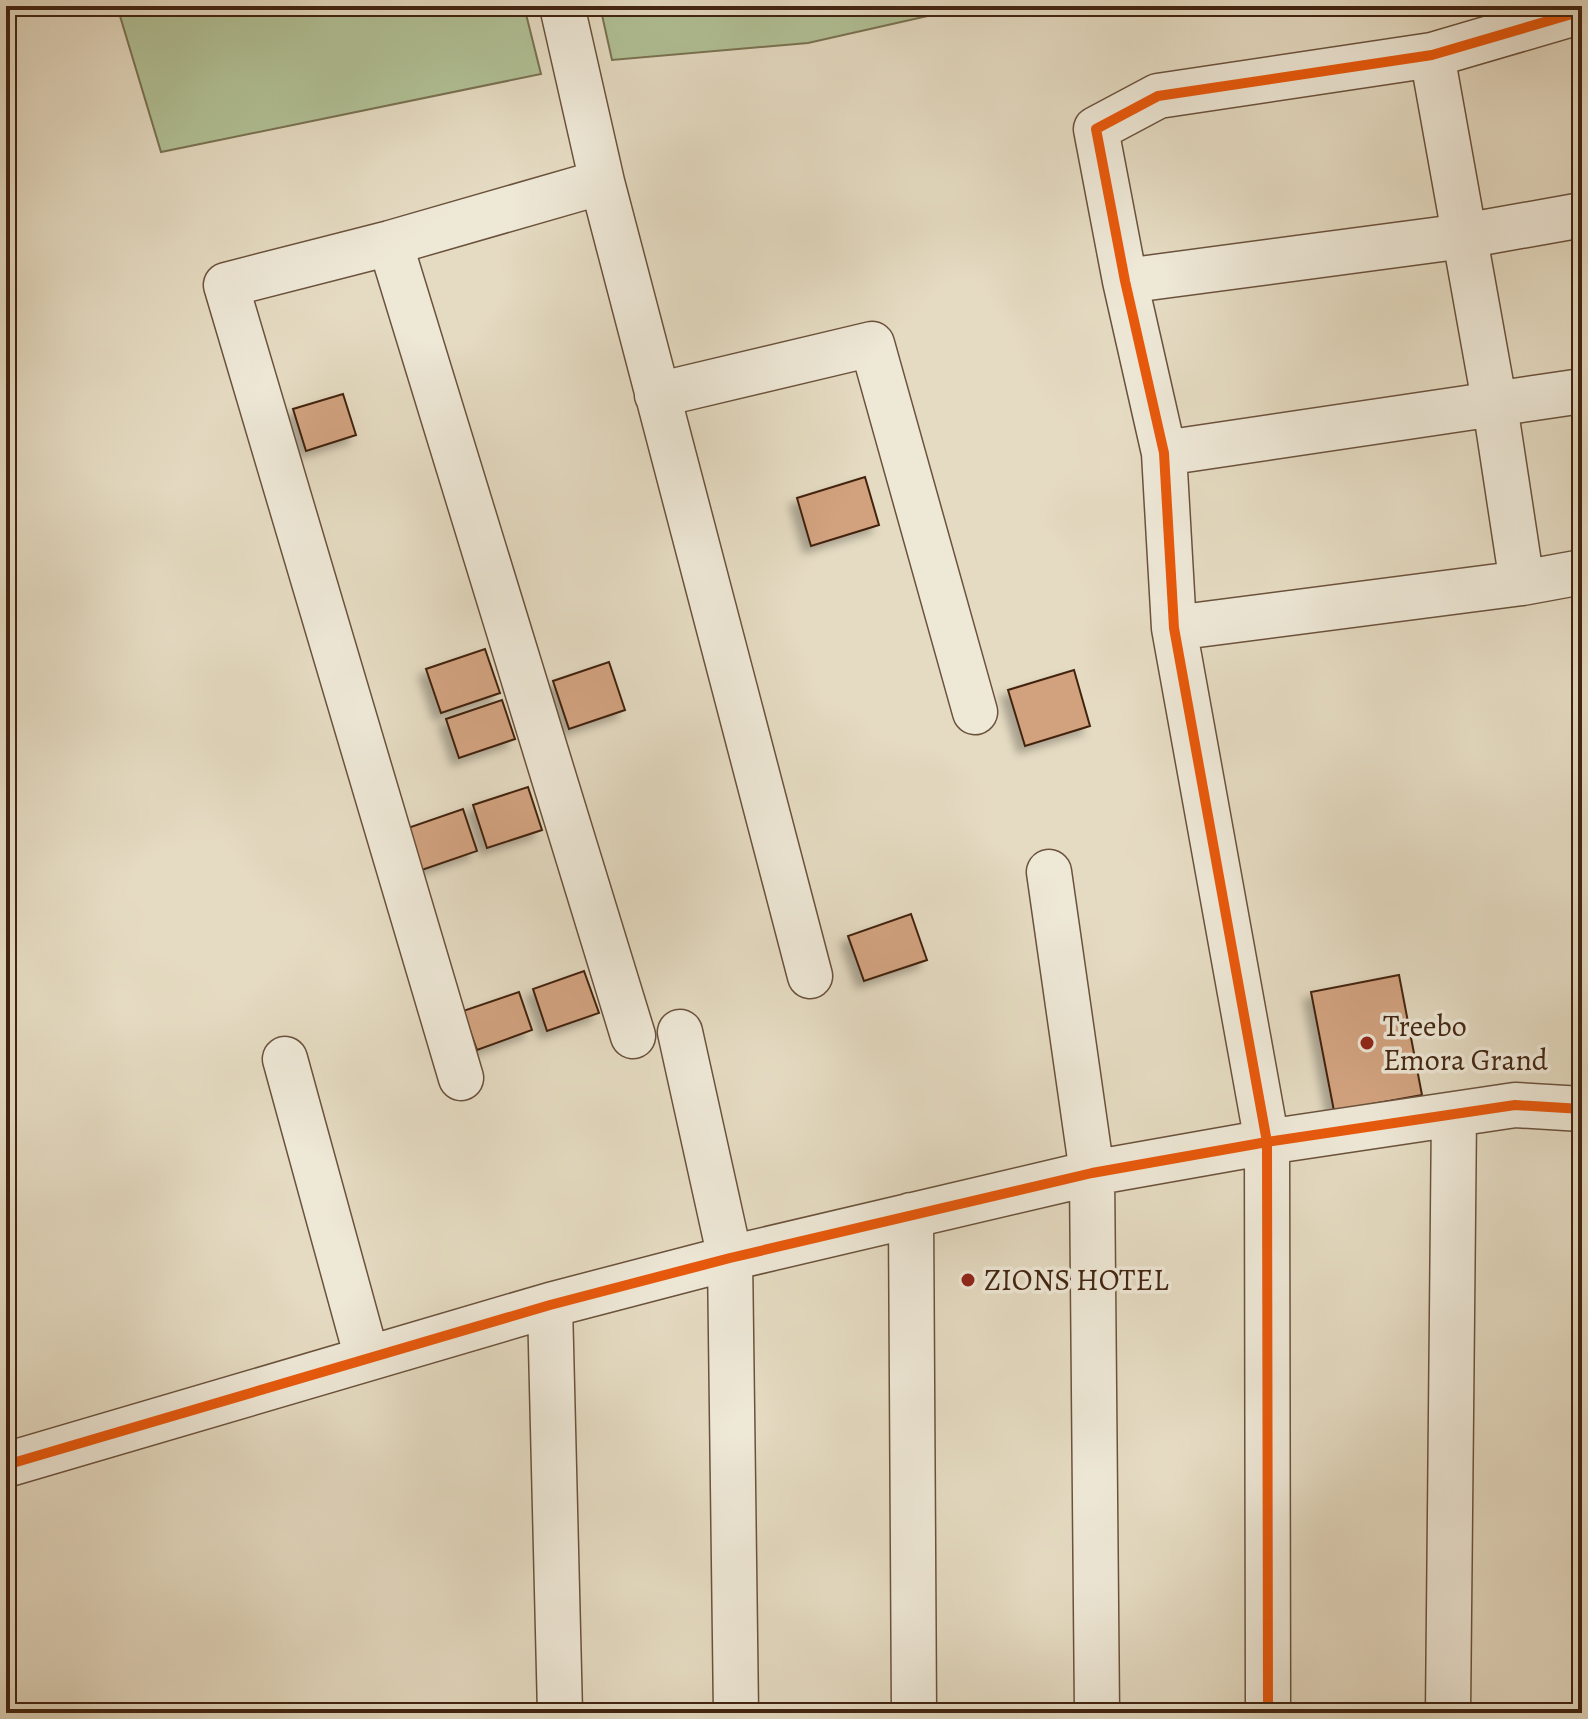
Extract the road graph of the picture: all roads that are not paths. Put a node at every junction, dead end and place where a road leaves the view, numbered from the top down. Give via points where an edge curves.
1 (562, 6) edge
2 (1582, 11) edge
3 (1432, 55) junction
4 (602, 182) junction
5 (1582, 215) edge
6 (1464, 236) junction
7 (390, 243) junction
8 (1125, 281) junction
9 (1582, 391) edge
10 (657, 395) junction
11 (1495, 406) junction
12 (1164, 453) junction
13 (1582, 572) edge
14 (1522, 583) junction
15 (1174, 628) junction
16 (975, 712) dead end
17 (1049, 872) dead end
18 (810, 976) dead end
19 (680, 1032) dead end
20 (633, 1036) dead end
21 (285, 1059) dead end
22 (461, 1078) dead end
23 (1582, 1109) edge
24 (1454, 1114) junction
25 (1267, 1142) junction
26 (1092, 1173) junction
27 (911, 1215) junction
28 (730, 1258) junction
29 (550, 1305) junction
30 (367, 1358) junction
31 (6, 1465) edge
32 (560, 1713) edge
33 (736, 1713) edge
34 (914, 1713) edge
35 (1097, 1713) edge
36 (1268, 1713) edge
37 (1448, 1713) edge

1 - 4 street
2 - 3 street
3 - 6 street
3 - 8 street via 1158,96 1096,129
4 - 7 street
4 - 10 street
5 - 6 street
6 - 8 street
6 - 11 street
7 - 20 street
7 - 22 street via 226,285
8 - 12 street
9 - 11 street
10 - 16 street via 872,344
10 - 18 street
11 - 12 street
11 - 14 street
12 - 15 street
13 - 14 street
14 - 15 street
15 - 25 street
17 - 26 street
19 - 28 street
21 - 30 street
23 - 24 street via 1515,1105
24 - 25 street
24 - 37 street
25 - 26 street
25 - 36 street
26 - 27 street
26 - 35 street
27 - 28 street
27 - 34 street
28 - 29 street
28 - 33 street
29 - 30 street
29 - 32 street
30 - 31 street

